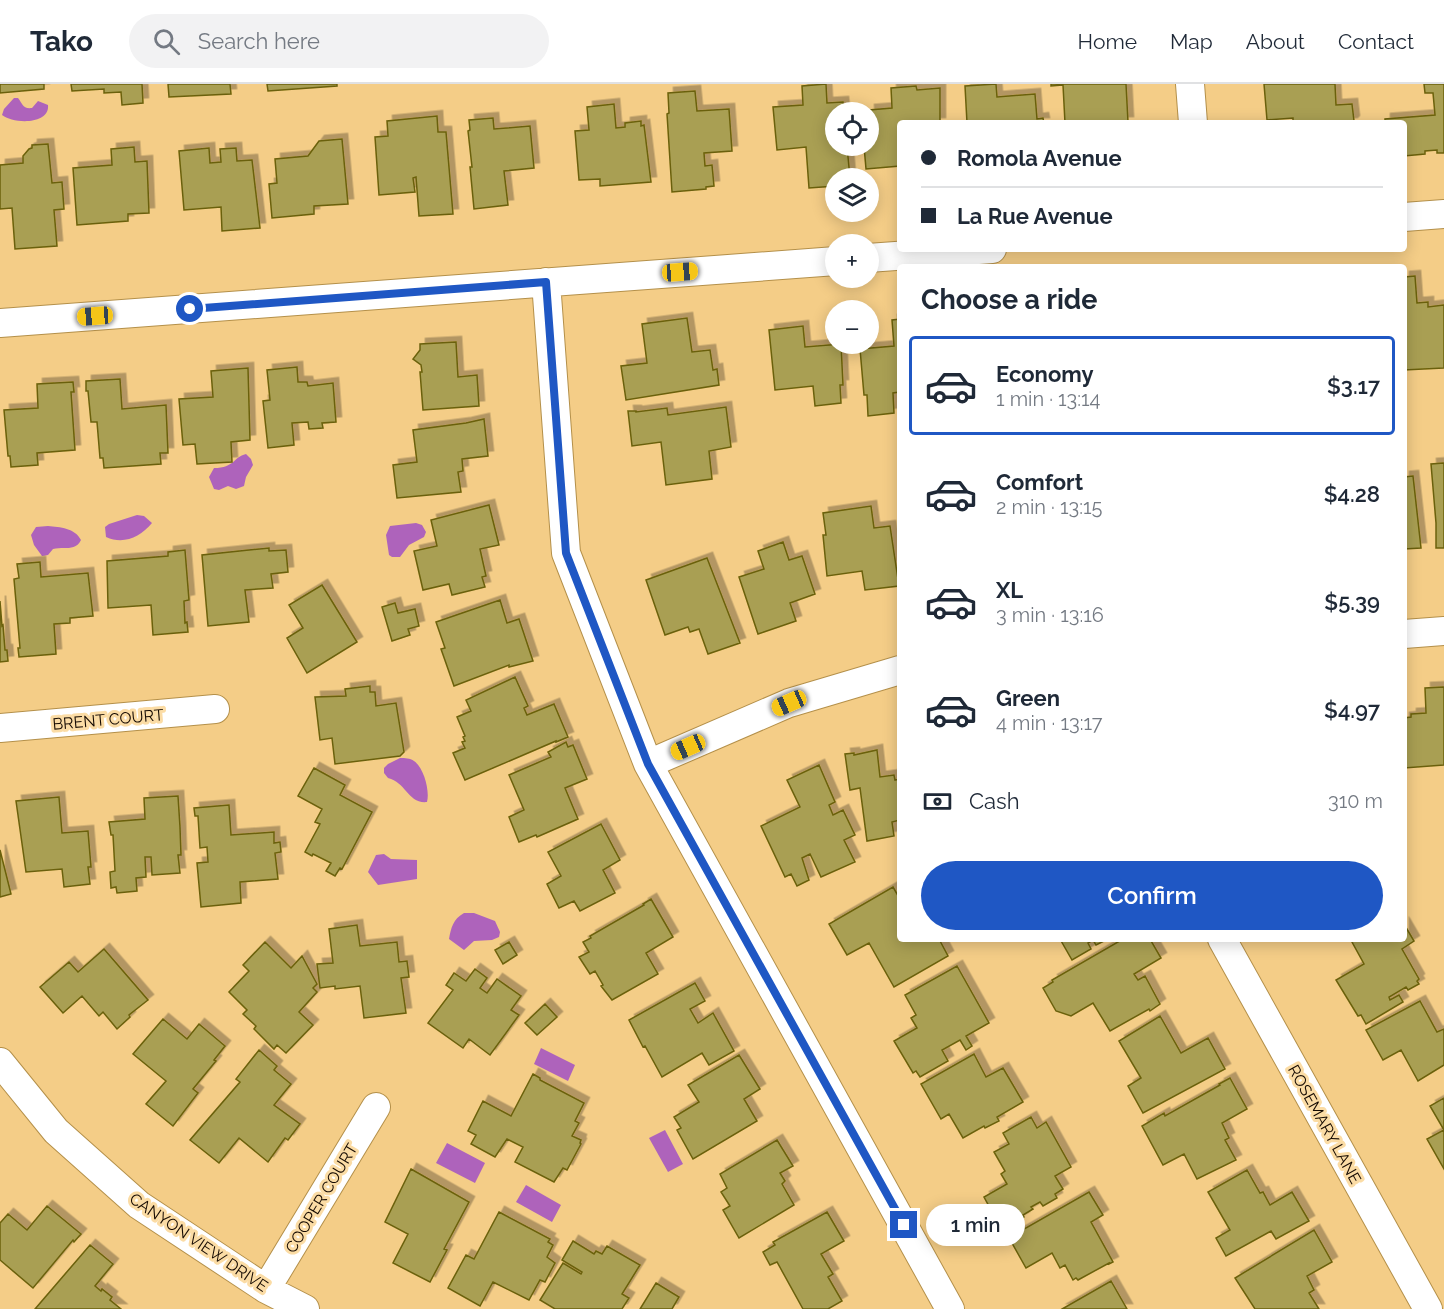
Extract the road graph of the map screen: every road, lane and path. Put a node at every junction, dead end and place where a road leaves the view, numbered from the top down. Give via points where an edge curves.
1 (1190, 84) edge
2 (1193, 120) edge
3 (1444, 214) edge
4 (1407, 217) edge
5 (951, 252) edge
6 (879, 257) edge
7 (825, 262) edge
8 (546, 282) junction
9 (0, 323) edge
10 (1444, 632) edge
11 (1407, 634) edge
12 (897, 671) edge
13 (215, 709) dead end
14 (0, 728) edge
15 (648, 764) junction
16 (1224, 942) edge
17 (0, 1062) edge
18 (376, 1107) dead end
19 (266, 1289) junction
20 (305, 1309) edge
21 (951, 1309) edge
22 (1428, 1309) edge

1 - 2 street
3 - 4 street
5 - 6 street
7 - 8 street
8 - 9 street
8 - 15 street via 566,553
10 - 11 street
12 - 15 street via 789,703
13 - 14 street, BRENT COURT
15 - 21 street
16 - 22 street, ROSEMARY LANE
17 - 19 street, CANYON VIEW DRIVE via 56,1131 139,1205
18 - 19 street, COOPER COURT
19 - 20 street, CANYON VIEW DRIVE

